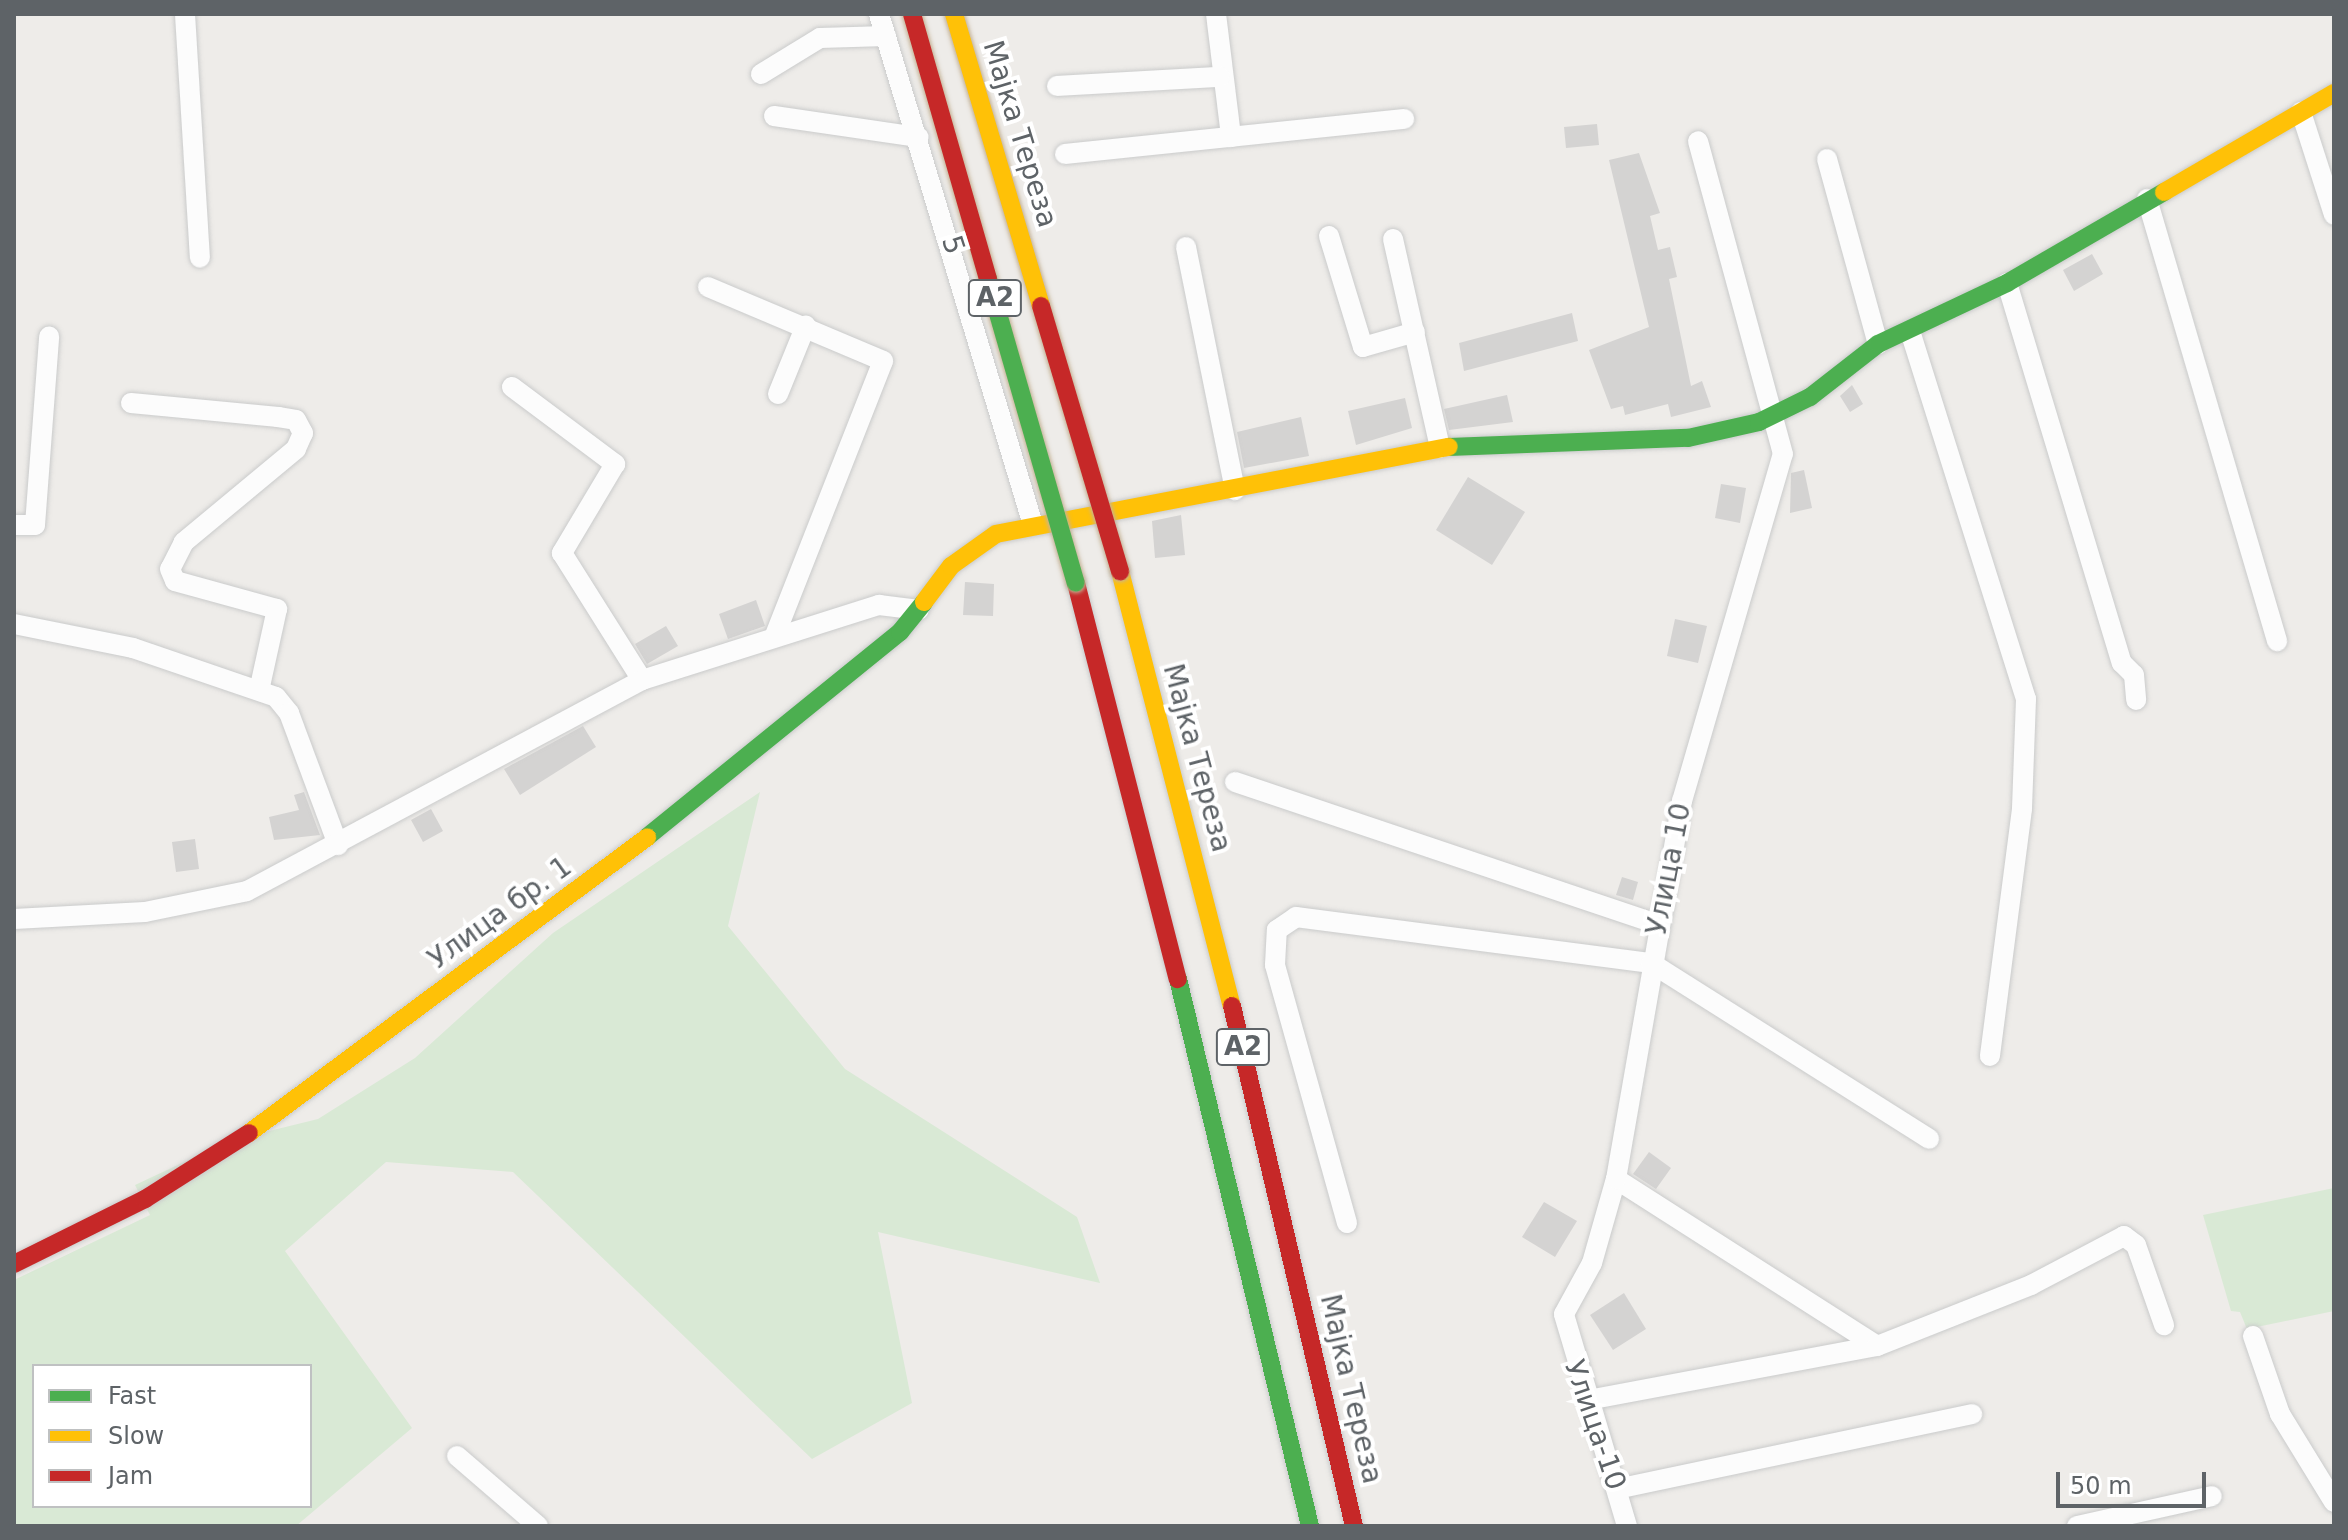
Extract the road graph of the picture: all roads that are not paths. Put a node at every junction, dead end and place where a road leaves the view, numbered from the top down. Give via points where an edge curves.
1 (185, 14) edge
2 (879, 14) edge
3 (912, 14) edge
4 (954, 14) edge
5 (1216, 14) edge
6 (886, 36) junction
7 (761, 74) dead end
8 (1220, 77) junction
9 (1057, 86) dead end
10 (2334, 93) edge
11 (2301, 112) junction
12 (774, 116) dead end
13 (1404, 119) dead end
14 (918, 137) junction
15 (1231, 137) junction
16 (1698, 141) dead end
17 (1065, 154) dead end
18 (1827, 159) dead end
19 (2147, 199) junction
20 (2334, 215) edge
21 (1329, 236) dead end
22 (1393, 239) dead end
23 (1186, 247) dead end
24 (200, 258) dead end
25 (2007, 283) junction
26 (708, 287) dead end
27 (806, 325) junction
28 (1910, 331) junction
29 (1415, 332) junction
30 (49, 337) dead end
31 (1878, 344) junction
32 (512, 387) dead end
33 (778, 394) dead end
34 (131, 403) dead end
35 (1777, 415) junction
36 (1440, 448) junction
37 (1235, 490) junction
38 (14, 525) edge
39 (1033, 525) junction
40 (919, 610) junction
41 (14, 624) edge
42 (775, 635) junction
43 (2277, 641) dead end
44 (642, 680) junction
45 (260, 686) junction
46 (2136, 700) dead end
47 (1235, 782) dead end
48 (338, 845) junction
49 (14, 919) edge
50 (1657, 924) junction
51 (1651, 963) junction
52 (1990, 1056) dead end
53 (1929, 1139) dead end
54 (1616, 1179) junction
55 (1347, 1223) dead end
56 (14, 1264) edge
57 (1562, 1325) joint
58 (2164, 1325) dead end
59 (2253, 1336) dead end
60 (1877, 1346) junction
61 (1588, 1400) junction
62 (1972, 1414) dead end
63 (457, 1456) dead end
64 (1617, 1489) junction
65 (2212, 1496) dead end
66 (2334, 1502) edge
67 (538, 1526) edge
68 (1310, 1526) edge
69 (1354, 1526) edge
70 (1627, 1526) edge
71 (2077, 1526) edge

1 - 24 street
2 - 6 street, 5
3 - 68 main road, A2, bridge via 1076,583 1241,1224
4 - 69 main road, Мајка Тереза / A2, bridge via 1120,571 1247,1063
5 - 8 street
6 - 7 street via 820,38
6 - 14 street, 5
8 - 9 street
8 - 15 street
10 - 11 main road
11 - 19 main road
11 - 20 street
12 - 14 street
13 - 15 street
14 - 39 street, 5
15 - 17 street
16 - 35 street, Улица 10
18 - 31 street
19 - 25 main road
19 - 43 street
21 - 29 street via 1363,347
22 - 29 street
23 - 37 street
25 - 28 main road
25 - 46 street
26 - 27 street
27 - 33 street
27 - 42 street via 878,354 884,369
28 - 31 main road
28 - 52 street via 2026,699 2022,809
29 - 36 street
30 - 38 street via 35,525
31 - 35 main road
32 - 44 street via 615,464 562,553
34 - 45 street via 296,420 303,433 296,449 184,542 170,569 175,581 277,609
35 - 36 main road via 1688,438 1518,439
35 - 50 street, Улица 10 via 1782,465 1682,801
36 - 37 main road
37 - 39 main road
39 - 40 main road, Улица бр. 1 via 973,547
40 - 42 street via 879,605
40 - 56 main road, Улица бр. 1 via 820,690 719,786 510,935 297,1103 145,1199
41 - 45 street via 133,648
42 - 44 street
44 - 48 street
45 - 48 street via 289,713
47 - 50 street
48 - 49 street via 271,881 204,902
50 - 51 street, Улица 10
51 - 53 street
51 - 54 street, Улица 10
51 - 55 street via 1307,917 1282,923 1275,965
54 - 57 street, Улица 10 via 1598,1247
54 - 60 street
57 - 61 street, Улица-10
58 - 60 street via 2136,1245 2124,1236 2031,1285
59 - 66 street via 2280,1414
60 - 61 street
61 - 64 street, Улица-10
62 - 64 street
63 - 67 street
64 - 70 street, Улица-10
65 - 71 street

